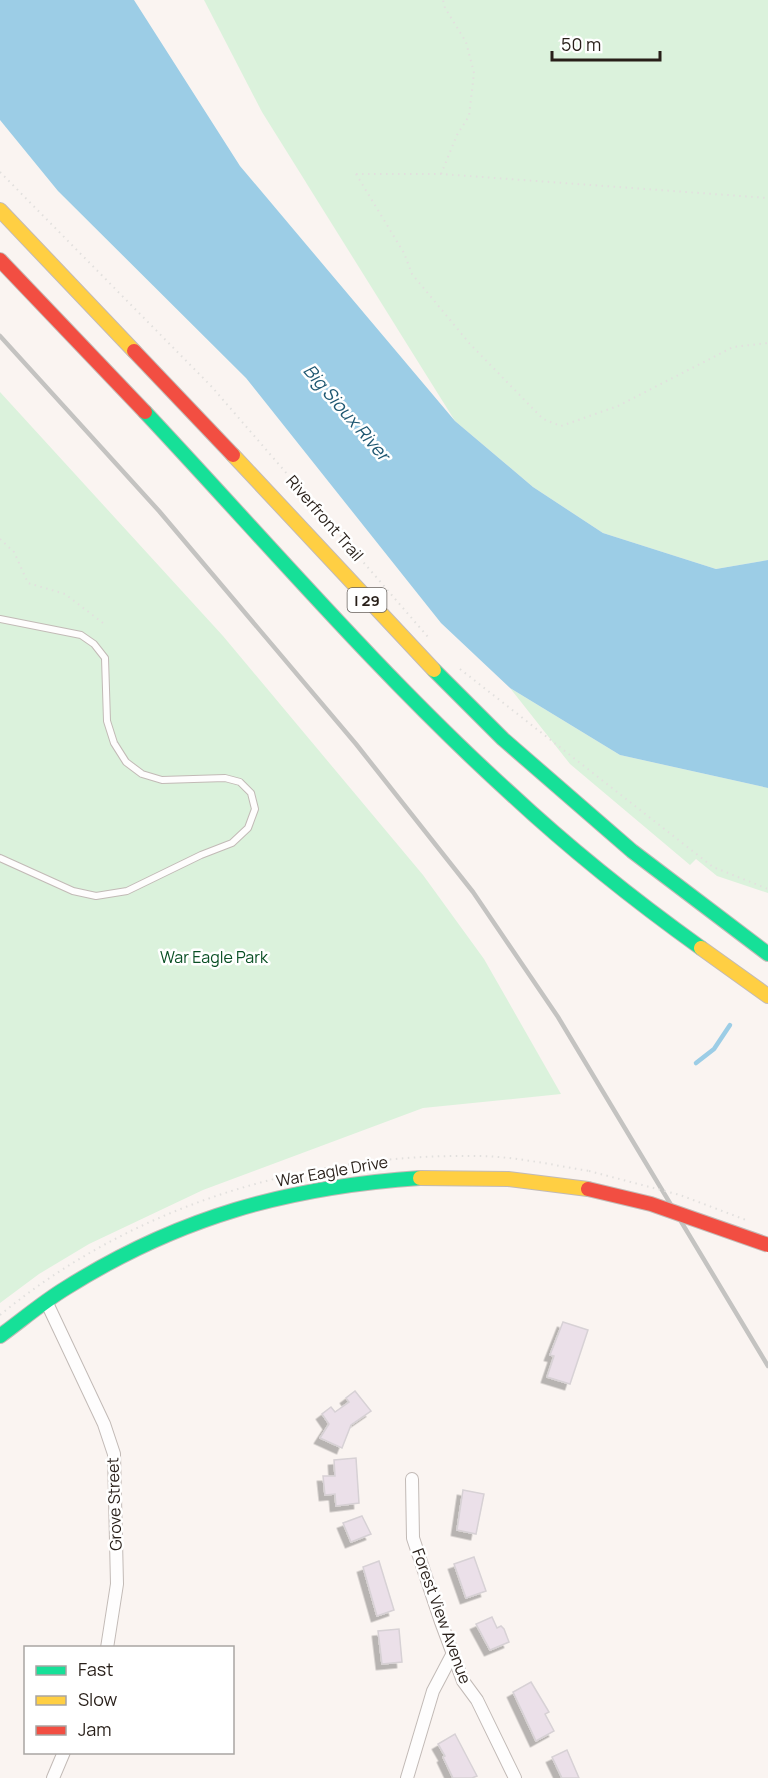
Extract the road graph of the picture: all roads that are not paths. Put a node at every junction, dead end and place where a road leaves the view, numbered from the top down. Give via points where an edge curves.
1 (0, 210) edge
2 (0, 260) edge
3 (0, 619) edge
4 (0, 858) edge
5 (768, 954) edge
6 (768, 996) edge
7 (768, 1245) edge
8 (46, 1301) junction
9 (0, 1336) edge
10 (412, 1479) dead end
11 (107, 1646) edge
12 (453, 1653) junction
13 (63, 1754) edge
14 (53, 1778) edge
15 (407, 1778) edge
16 (515, 1778) edge

1 - 5 main road, I 29 via 404,640 503,739 632,851
2 - 6 main road, I 29 via 373,660 478,764 644,906
3 - 4 lane via 81,635 94,644 105,658 107,721 114,743 126,762 142,774 162,780 225,778 240,782 251,793 255,809 248,828 232,843 127,891 96,896 73,891
7 - 8 main road, War Eagle Drive, bridge via 662,1207 544,1182 480,1176 387,1177 247,1203 158,1236 85,1274
8 - 9 main road, War Eagle Drive
8 - 11 street, Grove Street via 104,1424 114,1454 117,1584
10 - 12 street, Forest View Avenue via 413,1538
12 - 15 street via 433,1691
12 - 16 street, Forest View Avenue via 463,1681 477,1700
13 - 14 street

